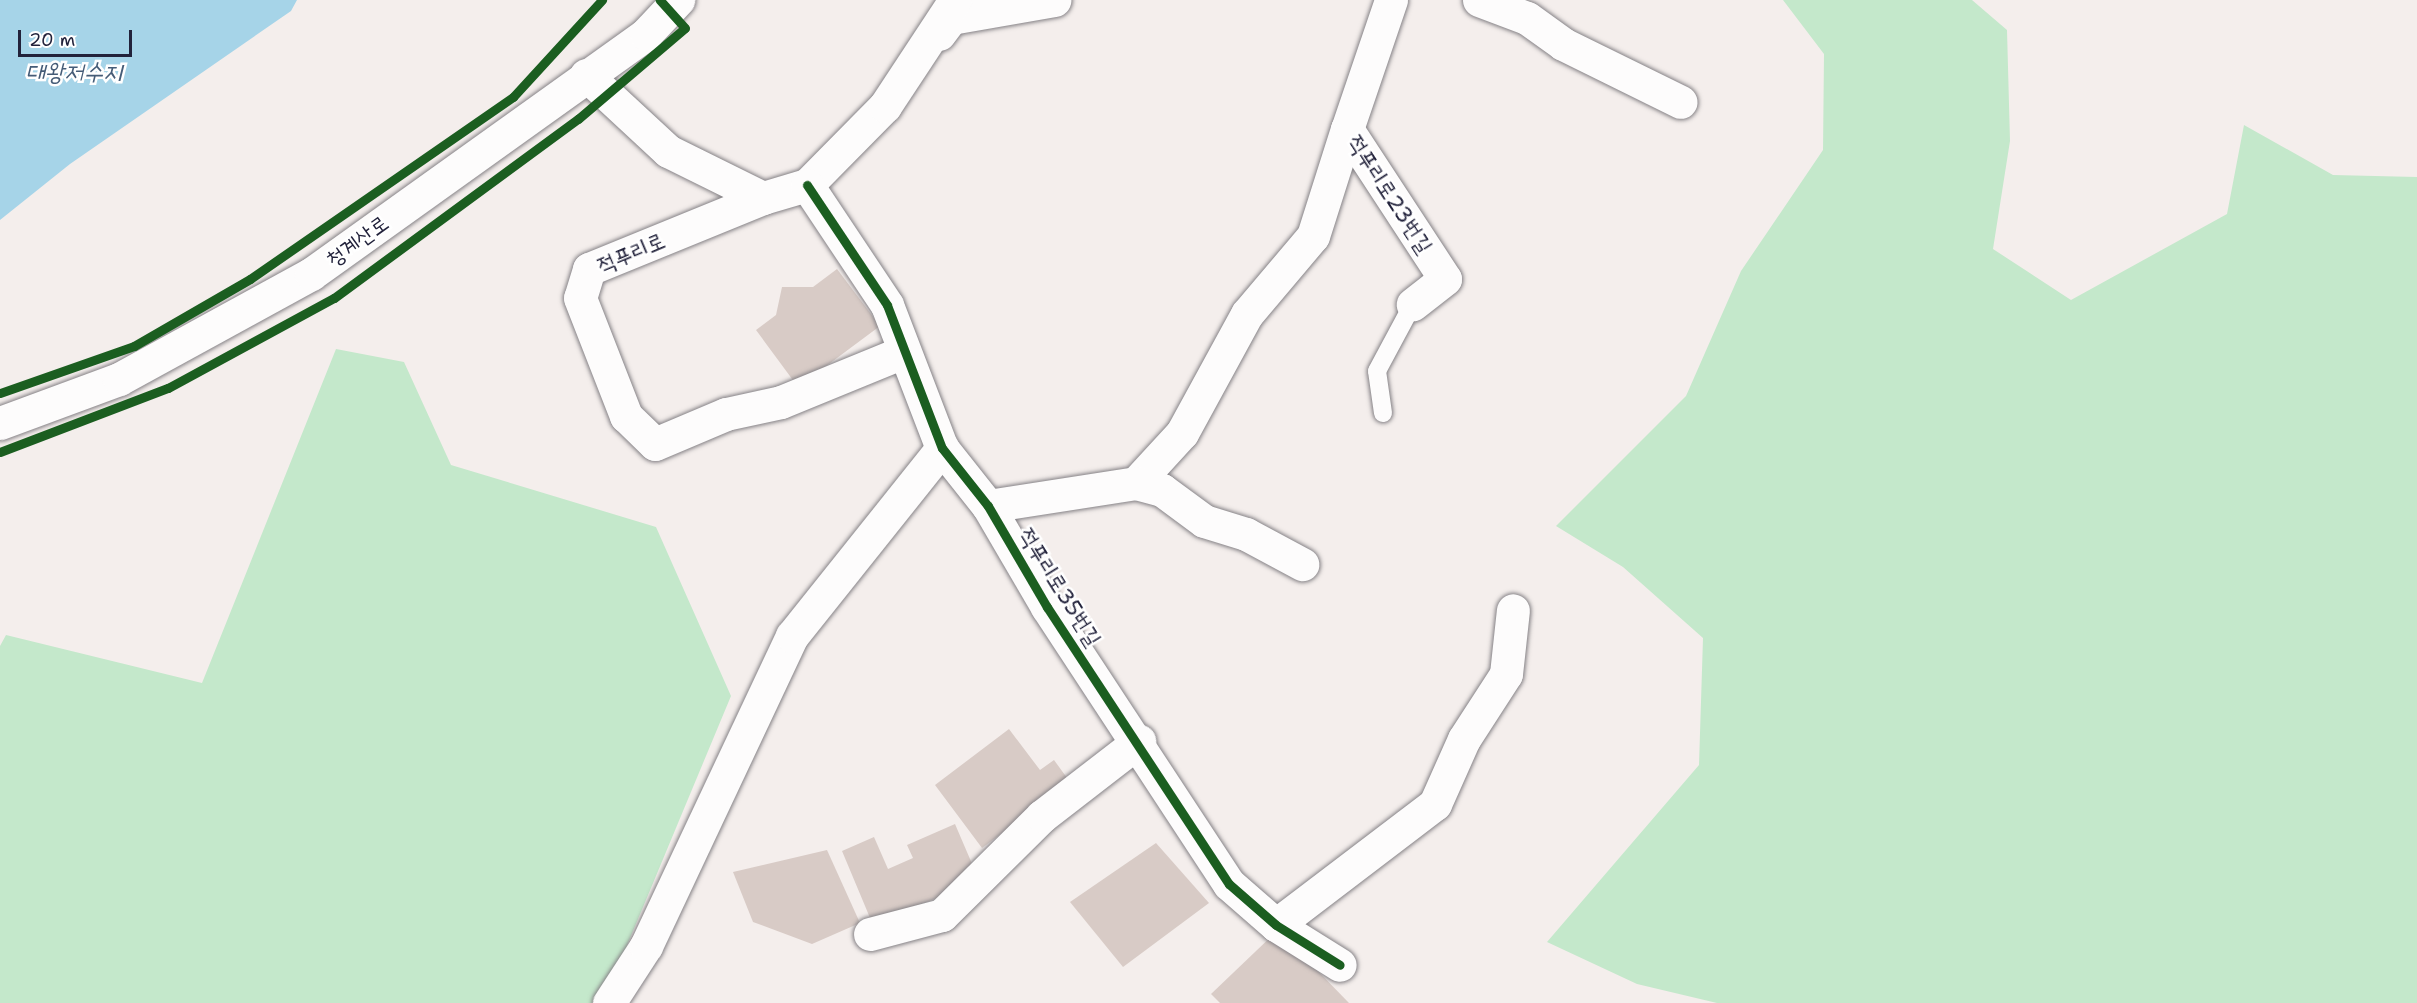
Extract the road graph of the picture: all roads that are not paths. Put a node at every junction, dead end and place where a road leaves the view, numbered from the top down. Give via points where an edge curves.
1 (678, 0) edge
2 (955, 0) edge
3 (1054, 0) edge
4 (1391, 0) edge
5 (1479, 0) edge
6 (923, 55) junction
7 (586, 75) junction
8 (1681, 102) dead end
9 (1347, 129) junction
10 (807, 185) junction
11 (763, 198) junction
12 (1413, 304) joint
13 (903, 352) junction
14 (1383, 413) dead end
15 (0, 423) edge
16 (942, 448) junction
17 (1136, 483) junction
18 (988, 506) junction
19 (1302, 564) dead end
20 (1513, 610) dead end
21 (1139, 741) junction
22 (1276, 924) junction
23 (870, 934) dead end
24 (1340, 965) dead end
25 (609, 1003) edge

1 - 7 street, 청계산로 via 646,34
2 - 6 street, 적푸리로
3 - 6 street via 951,18
4 - 9 street, 적푸리로23번길
5 - 8 street via 1527,18 1563,44
6 - 10 street, 적푸리로 via 885,106
7 - 11 street via 668,151
7 - 15 street, 청계산로 via 311,274 119,379
9 - 12 street, 적푸리로23번길 via 1445,279
9 - 17 street via 1313,236 1247,315 1182,433
10 - 11 street, 적푸리로
10 - 13 street, 적푸리로35번길 via 887,304
11 - 13 street, 적푸리로 via 589,269 580,298 601,362 626,416 655,444 726,414 781,402
12 - 14 lane via 1377,371
13 - 16 street, 적푸리로35번길
16 - 18 street, 적푸리로35번길
16 - 25 street via 792,636 646,946
17 - 18 street, 적푸리로35번길
17 - 19 street, 적푸리로35번길 via 1162,490 1204,521 1245,534
18 - 21 street, 적푸리로35번길 via 1047,607
20 - 22 street via 1506,674 1464,739 1435,804
21 - 22 street, 적푸리로35번길 via 1229,884
21 - 23 street via 1042,816 942,915
22 - 24 street, 적푸리로35번길

